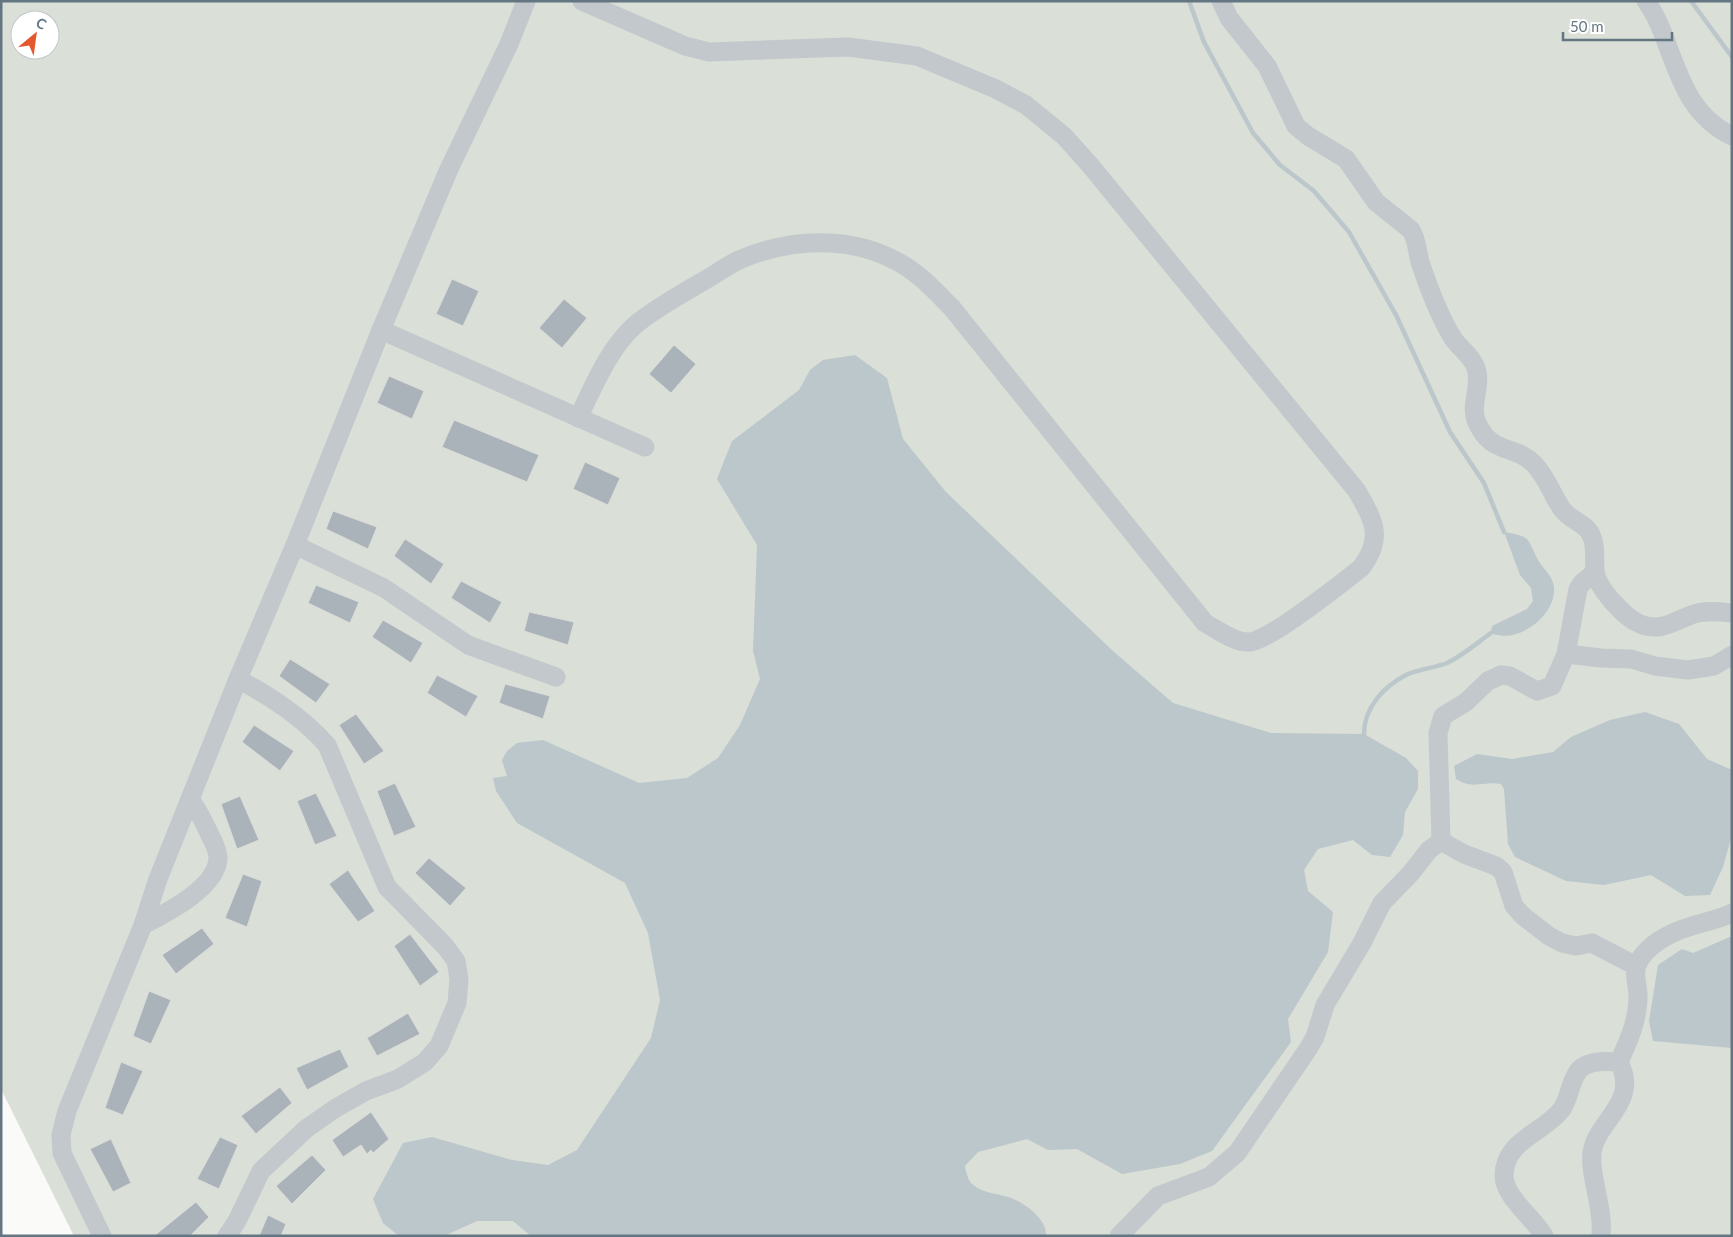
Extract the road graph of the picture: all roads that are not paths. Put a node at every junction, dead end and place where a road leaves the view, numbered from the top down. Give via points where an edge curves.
1 (526, 1) edge
2 (582, 1) edge
3 (1221, 1) edge
4 (1646, 1) edge
5 (1732, 136) edge
6 (381, 330) junction
7 (578, 418) junction
8 (645, 447) dead end
9 (295, 545) junction
10 (1595, 572) junction
11 (1732, 613) edge
12 (1566, 654) junction
13 (1732, 655) edge
14 (556, 677) dead end
15 (238, 679) junction
16 (190, 799) junction
17 (1441, 841) junction
18 (1732, 913) edge
19 (143, 925) junction
20 (1636, 966) junction
21 (1619, 1062) junction
22 (102, 1236) edge
23 (228, 1236) edge
24 (1119, 1236) edge
25 (1544, 1236) edge
26 (1601, 1236) edge

1 - 6 lane via 449,169
2 - 7 lane via 685,46 709,52 848,47 917,56 1026,105 1064,136 1090,165 1357,491 1369,512 1376,535 1373,553 1362,568 1268,636 1249,642 1230,637 1205,623 958,316 925,280 900,263 866,249 832,242 775,248 739,260 633,327 604,365
3 - 10 lane via 1229,18 1267,66 1296,126 1346,159 1376,202 1411,230 1447,329 1476,368 1479,381 1474,414 1480,428 1490,442 1528,458 1547,481 1562,510 1589,531
4 - 5 lane via 1656,16 1687,95 1710,123
6 - 7 lane
6 - 9 lane
7 - 8 lane
9 - 14 lane via 384,588 468,645
9 - 15 lane
10 - 11 lane via 1610,598 1640,624 1667,626 1695,614
10 - 12 lane via 1582,583 1576,596
12 - 13 lane via 1631,658 1654,666 1688,670 1714,666
12 - 17 lane via 1554,682 1546,689 1533,690 1510,676 1501,675 1488,681 1466,702 1443,716 1438,733
15 - 16 lane
15 - 23 lane via 277,700 327,745 387,887 445,946 456,961 459,979 457,1003 451,1020 438,1046 425,1062 398,1079 366,1091 307,1128 261,1170
16 - 19 lane
16 - 19 lane via 217,850 218,860 209,877 189,900
17 - 20 lane via 1503,872 1514,906 1549,936 1576,946 1592,943
17 - 24 lane via 1382,903 1324,1005 1308,1049 1237,1153 1208,1177 1158,1196
18 - 20 lane via 1667,935 1654,944
19 - 22 lane via 66,1111 61,1135 62,1153
20 - 21 lane via 1636,1022
21 - 25 lane via 1591,1063 1580,1069 1562,1109 1510,1152 1505,1164 1507,1190
21 - 26 lane via 1625,1073 1619,1107 1592,1153 1603,1220

